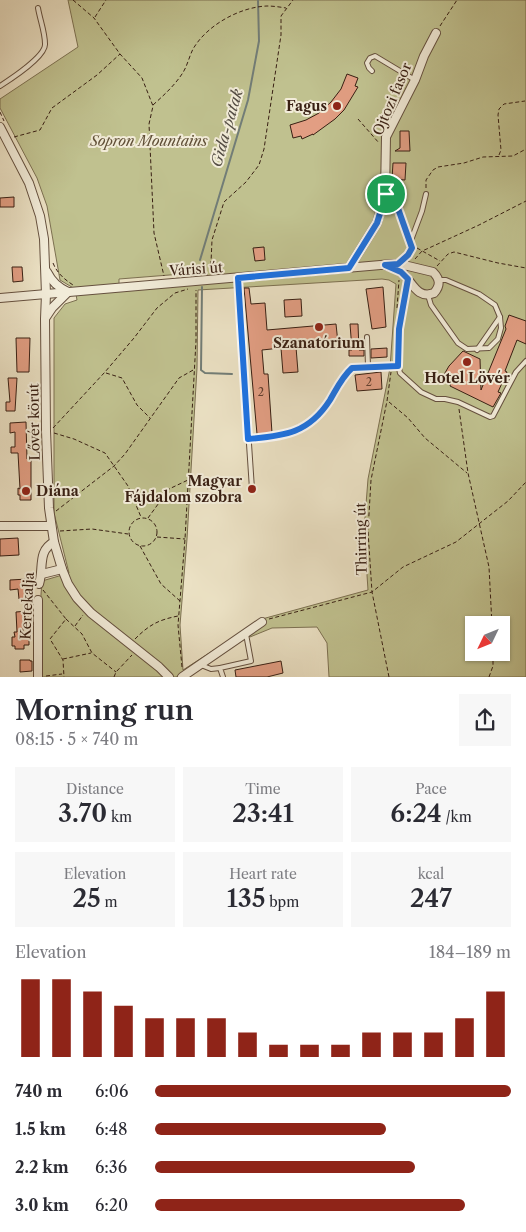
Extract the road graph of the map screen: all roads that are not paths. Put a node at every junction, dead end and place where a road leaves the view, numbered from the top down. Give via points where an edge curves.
1 (38, 8) dead end
2 (436, 33) road end
3 (372, 71) dead end
4 (415, 80) junction
5 (0, 86) edge
6 (0, 127) edge
7 (4, 138) edge
8 (386, 194) junction
9 (426, 194) road end
10 (410, 243) junction
11 (398, 264) junction
12 (385, 265) junction
13 (349, 268) junction
14 (46, 270) junction
15 (238, 278) junction
16 (408, 279) junction
17 (439, 280) junction
18 (68, 292) junction
19 (46, 294) junction
20 (428, 295) junction
21 (0, 298) edge
22 (500, 318) junction
23 (45, 319) junction
24 (367, 337) dead end
25 (477, 350) junction
26 (526, 361) edge
27 (368, 366) junction
28 (398, 366) junction
29 (248, 439) junction
30 (252, 489) dead end
31 (0, 526) edge
32 (51, 526) junction
33 (54, 542) junction
34 (62, 569) junction
35 (42, 574) junction
36 (39, 584) road end
37 (38, 600) dead end
38 (262, 622) road end
39 (246, 633) junction
40 (199, 665) junction
41 (220, 668) junction
42 (38, 677) edge
43 (169, 677) edge
44 (182, 677) edge
45 (222, 677) edge

1 - 5 lane via 46,45 44,53
2 - 4 street, Ojtozi fasor
3 - 4 lane via 367,63 375,56
4 - 8 street, Ojtozi fasor via 386,137
6 - 7 street, Lővér körút
7 - 14 street, Lővér körút via 29,183 40,216
8 - 10 lane via 395,200
8 - 13 street, Ojtozi fasor via 377,223
9 - 10 lane
10 - 11 lane via 411,251
11 - 12 street, Várisi út
11 - 17 street, Várisi út via 433,272
12 - 13 street, Várisi út
12 - 16 street
13 - 15 street, Várisi út
14 - 18 street via 57,286
14 - 19 street, Lővér körút
15 - 18 street, Várisi út
15 - 29 lane
16 - 20 street via 420,293
16 - 28 lane via 399,329
17 - 20 street via 437,290
17 - 22 lane via 479,294 495,305
18 - 19 street, Várisi út
18 - 23 street
19 - 21 street, Várisi út
19 - 23 street, Lővér körút
20 - 25 lane via 431,305 458,343 467,349
22 - 25 lane
22 - 25 lane via 498,339 489,348
23 - 32 street, Lővér körút
24 - 27 lane
26 - 28 lane via 490,417 458,402 436,399 421,392 403,378
27 - 28 lane
27 - 29 lane via 352,368 344,375 324,409 304,426 283,436
29 - 30 lane
31 - 32 street
32 - 33 street, Lővér körút
33 - 34 street, Lővér körút
33 - 35 street, Kertekalja via 44,551
34 - 35 street
34 - 43 street, Lővér körút via 68,584 84,606
35 - 36 street, Kertekalja
37 - 42 street, Kertekalja
38 - 39 street
39 - 40 street
39 - 41 lane via 250,661
40 - 41 lane
40 - 44 street
41 - 45 lane

